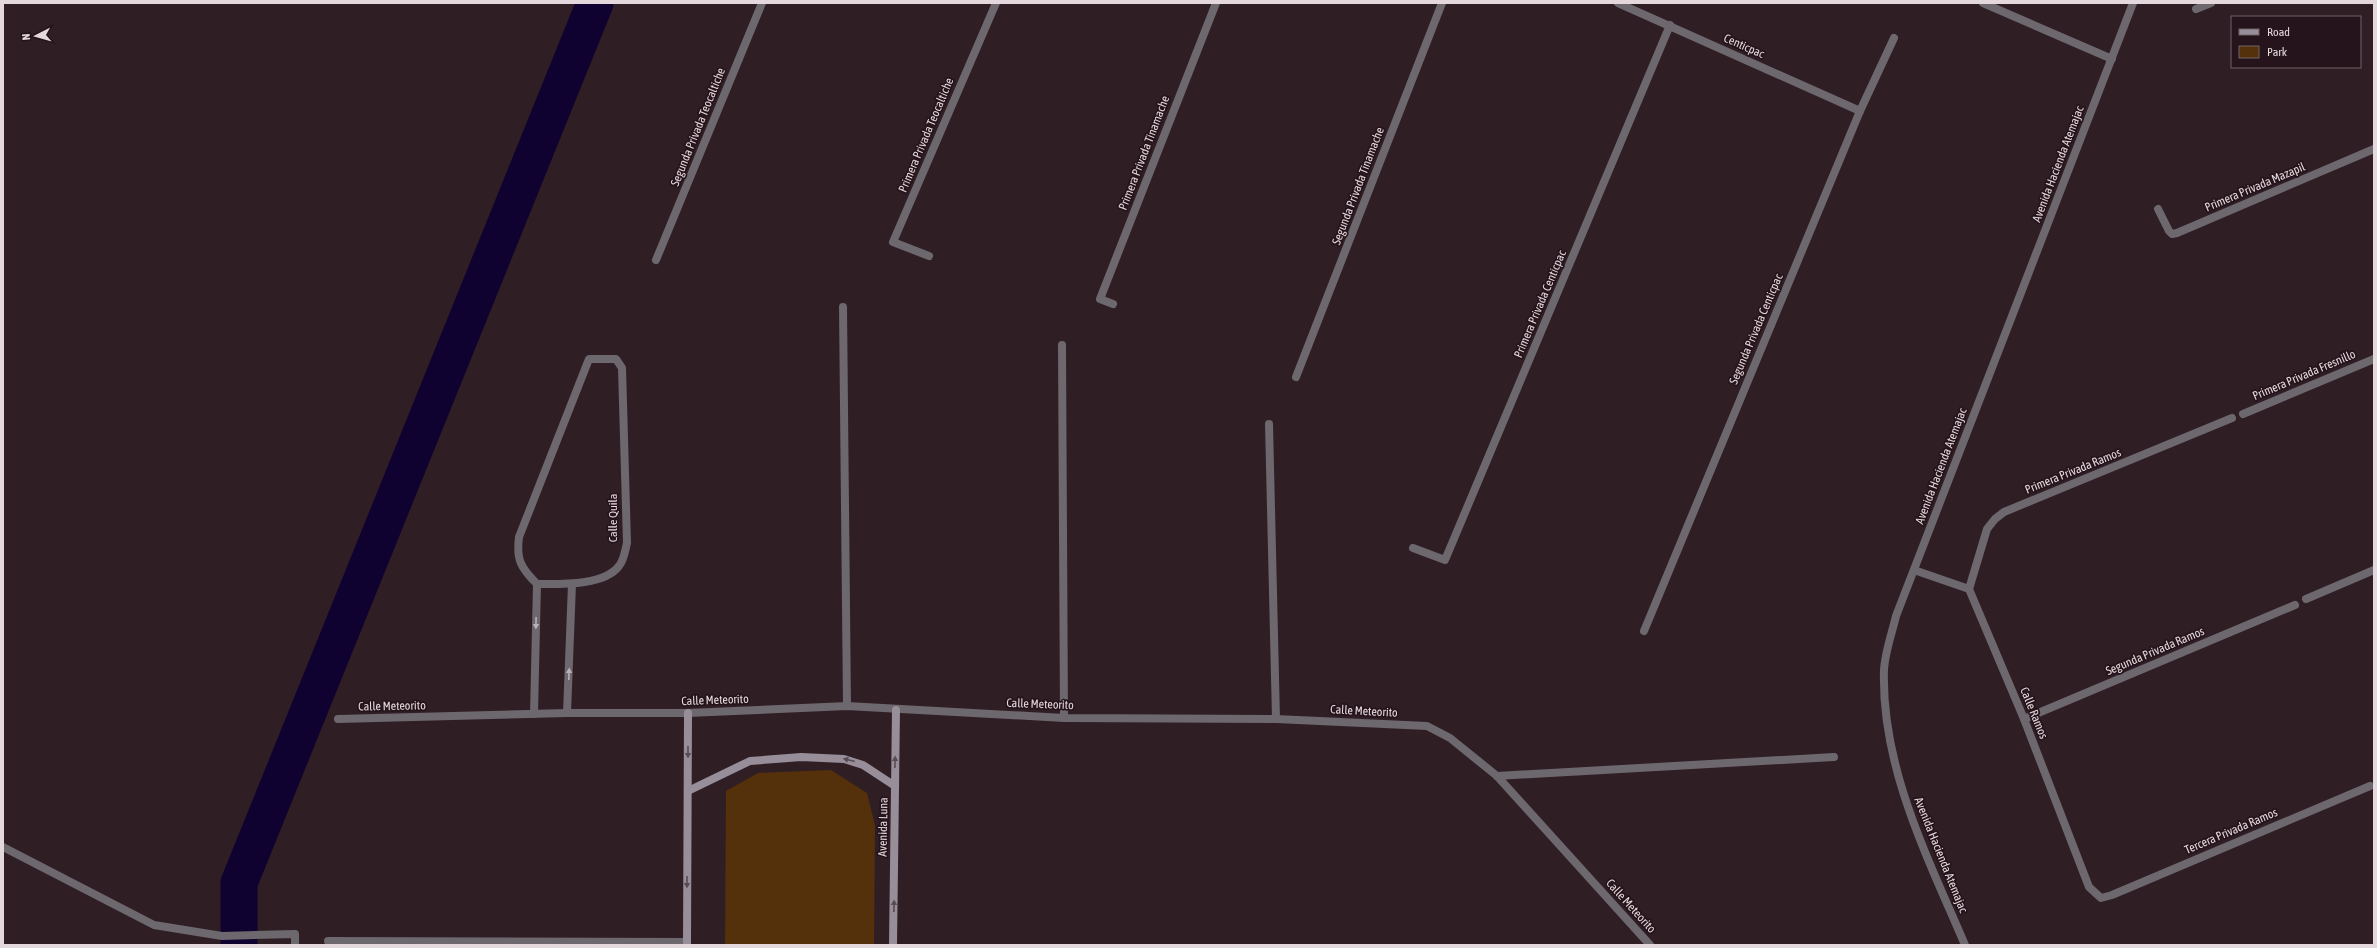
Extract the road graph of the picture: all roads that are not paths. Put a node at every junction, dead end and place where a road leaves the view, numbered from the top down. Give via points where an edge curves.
1 (762, 3) edge
2 (996, 3) edge
3 (1216, 3) edge
4 (1442, 3) edge
5 (1618, 3) edge
6 (1983, 3) edge
7 (2133, 3) edge
8 (2211, 3) edge
9 (2196, 9) dead end
10 (1670, 25) junction
11 (1894, 38) dead end
12 (2112, 59) junction
13 (1860, 111) junction
14 (2374, 149) edge
15 (2158, 209) dead end
16 (929, 256) dead end
17 (656, 260) dead end
18 (1113, 304) dead end
19 (843, 307) dead end
20 (1062, 345) dead end
21 (2374, 359) edge
22 (1296, 377) dead end
23 (2243, 414) dead end
24 (2232, 418) dead end
25 (1269, 424) dead end
26 (1413, 548) dead end
27 (1914, 570) junction
28 (2374, 570) edge
29 (537, 584) junction
30 (572, 584) junction
31 (1969, 589) junction
32 (2306, 599) dead end
33 (2295, 605) dead end
34 (1644, 631) dead end
35 (847, 706) junction
36 (896, 710) junction
37 (567, 713) junction
38 (688, 713) junction
39 (534, 714) junction
40 (1064, 718) junction
41 (338, 719) dead end
42 (2024, 719) junction
43 (1276, 720) junction
44 (1834, 757) dead end
45 (1497, 776) junction
46 (895, 786) junction
47 (2370, 786) dead end
48 (688, 791) junction
49 (3, 847) edge
50 (2101, 898) joint
51 (328, 941) dead end
52 (687, 944) edge
53 (295, 945) edge
54 (893, 945) edge
55 (1650, 945) edge
56 (1965, 945) edge

1 - 17 street, Segunda Privada Teocaltiche
2 - 16 street, Primera Privada Teocaltiche via 893,242
3 - 18 street, Primera Privada Tinamache via 1100,299
4 - 22 street, Segunda Privada Tinamache
5 - 10 street, Centicpac
6 - 12 street
7 - 12 street, Avenida Hacienda Atemajac
8 - 9 street
10 - 13 street, Centicpac
10 - 26 street, Primera Privada Centicpac via 1445,560
11 - 13 street, Segunda Privada Centicpac
12 - 27 street, Avenida Hacienda Atemajac
13 - 34 street, Segunda Privada Centicpac
14 - 15 street, Primera Privada Mazapil via 2177,233 2169,231
19 - 35 street
20 - 40 street
21 - 23 street, Primera Privada Fresnillo
24 - 31 street, Primera Privada Ramos via 2004,512 1994,519 1987,529
25 - 43 street
27 - 31 street
27 - 56 street, Avenida Hacienda Atemajac via 1896,616 1884,668 1886,717 1897,769 1913,822
28 - 32 street
29 - 30 street, Calle Quila
29 - 30 street, Calle Quila via 523,570 518,547 519,536 586,361 618,360 622,368 627,543 620,565 607,576
29 -> 39 street
37 -> 30 street
31 - 42 street, Calle Ramos
33 - 42 street, Segunda Privada Ramos
35 - 36 street, Calle Meteorito
35 - 38 street, Calle Meteorito
36 - 40 street, Calle Meteorito
46 -> 36 street, Avenida Luna
37 - 38 street, Calle Meteorito
37 - 39 street, Calle Meteorito
38 -> 48 street
39 - 41 street, Calle Meteorito
40 - 43 street, Calle Meteorito
42 - 50 street, Calle Ramos via 2089,887
43 - 45 street, Calle Meteorito via 1427,726 1450,738
44 - 45 street
45 - 55 street, Calle Meteorito
46 -> 48 street via 864,764 844,759 801,757 750,761
54 -> 46 street, Avenida Luna
47 - 50 street, Tercera Privada Ramos
48 -> 52 street
49 - 53 street via 154,925 222,936 295,934
51 - 52 street

